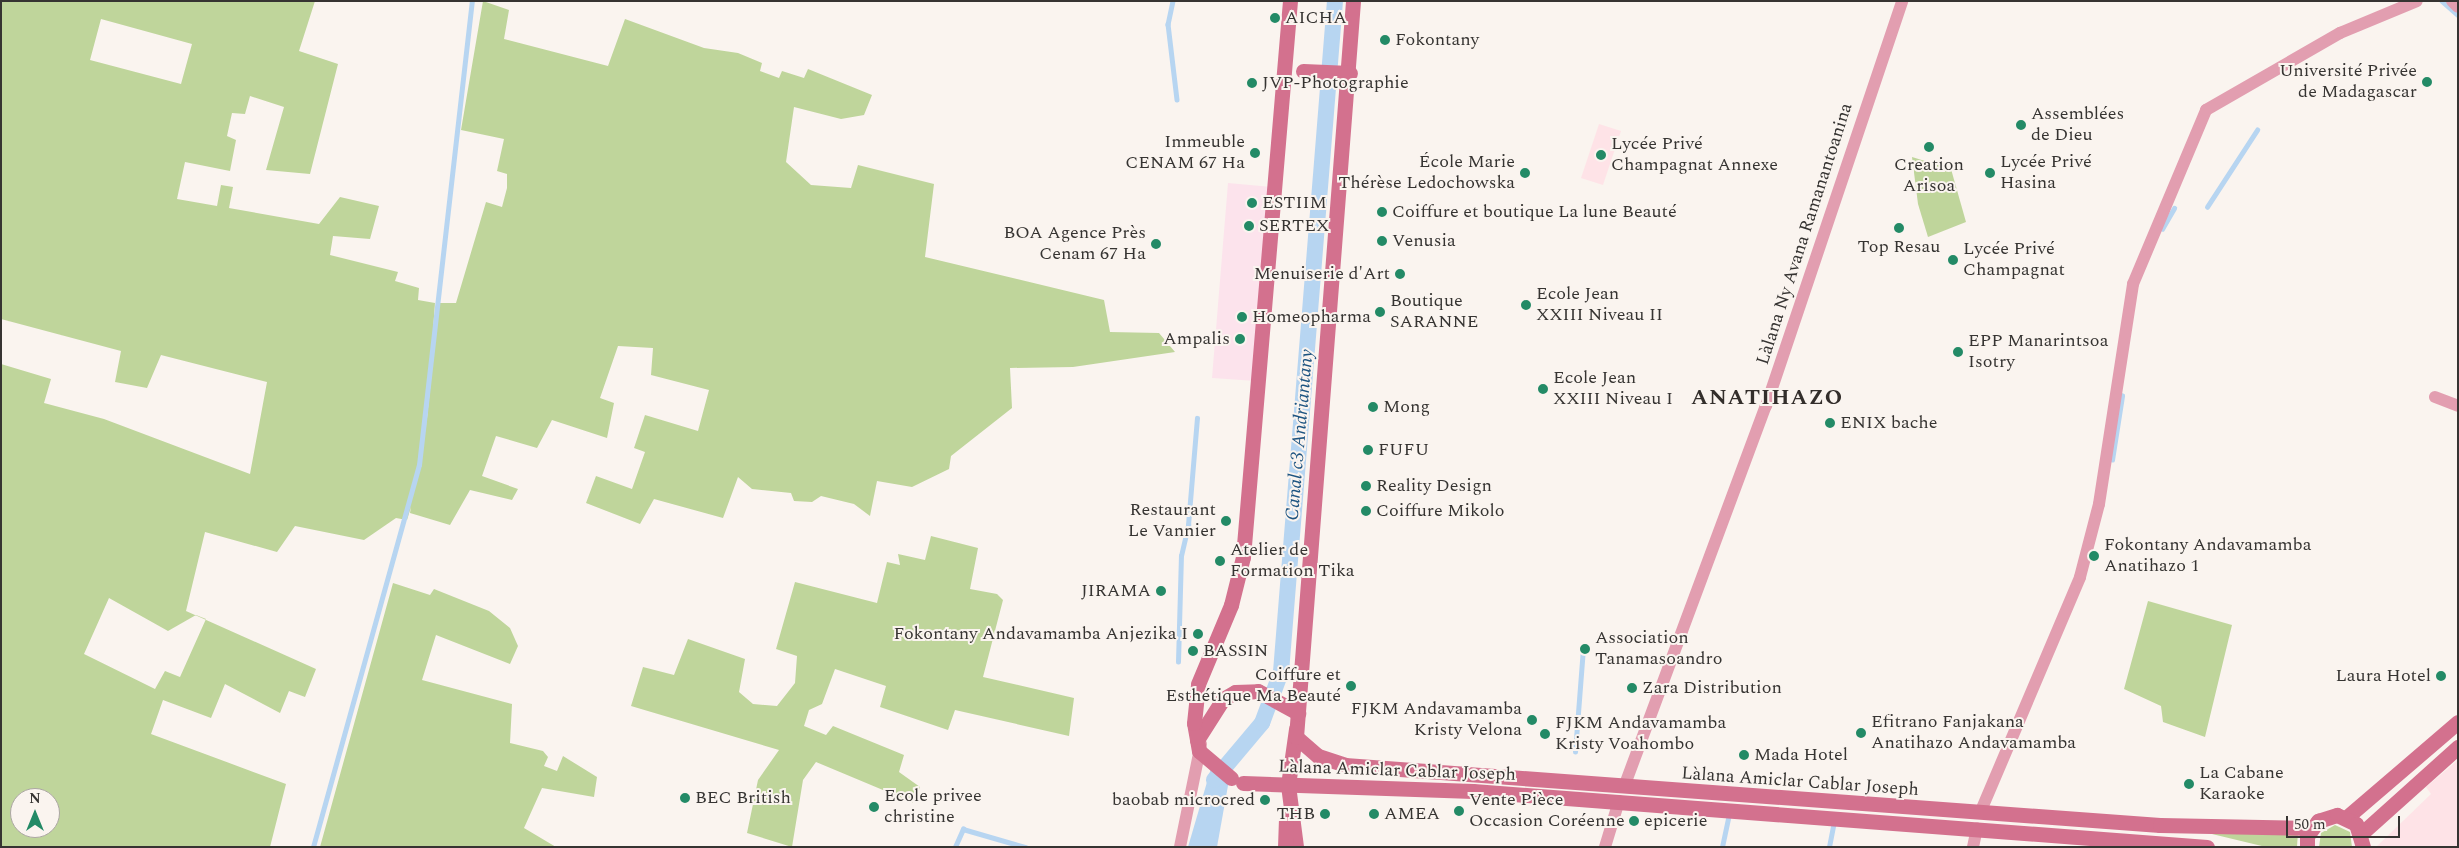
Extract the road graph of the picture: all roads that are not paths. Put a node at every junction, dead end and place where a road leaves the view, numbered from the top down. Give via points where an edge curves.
1 (1290, 1) edge
2 (1353, 1) edge
3 (1902, 1) edge
4 (2417, 1) edge
5 (2452, 1) edge
6 (2458, 7) edge
7 (1284, 87) junction
8 (1345, 92) junction
9 (2435, 397) dead end
10 (2458, 406) edge
11 (2458, 722) edge
12 (1296, 737) junction
13 (1198, 745) junction
14 (2458, 747) edge
15 (1237, 780) junction
16 (1288, 785) junction
17 (1621, 794) junction
18 (2347, 817) junction
19 (1978, 820) junction
20 (2311, 828) junction
21 (2362, 840) edge
22 (1180, 847) edge
23 (1285, 847) edge
24 (1296, 847) edge
25 (1605, 847) edge
26 (1973, 847) edge
27 (2207, 847) edge
28 (2307, 847) edge

1 - 7 main road
2 - 8 main road
3 - 17 street, Làlana Ny Avana Ramanantoanina via 1763,416
4 - 19 street via 2340,33 2206,110 2133,284 2099,504 2080,576
5 - 6 street
7 - 8 main road, bridge via 1303,71 1350,73 1354,75
7 - 13 main road via 1243,557 1231,605 1198,684 1194,703
8 - 12 main road
9 - 10 street
11 - 18 main road
12 - 13 main road, bridge via 1298,713 1258,691 1235,692 1223,699
12 - 16 main road
12 - 17 main road, Làlana Amiclar Cablar Joseph via 1318,756 1345,765
13 - 15 main road, bridge
13 - 22 street via 1202,741
14 - 21 main road
15 - 16 main road, Làlana Amiclar Cablar Joseph
15 - 23 main road via 1275,788 1284,802
16 - 17 main road, Làlana Amiclar Cablar Joseph
16 - 24 main road
17 - 19 main road, Làlana Amiclar Cablar Joseph
17 - 25 street, Làlana Ny Avana Ramanantoanina
18 - 20 main road via 2327,816
18 - 21 main road
19 - 20 main road, Làlana Amiclar Cablar Joseph
19 - 26 street
19 - 27 main road, Làlana Amiclar Cablar Joseph
20 - 28 main road

